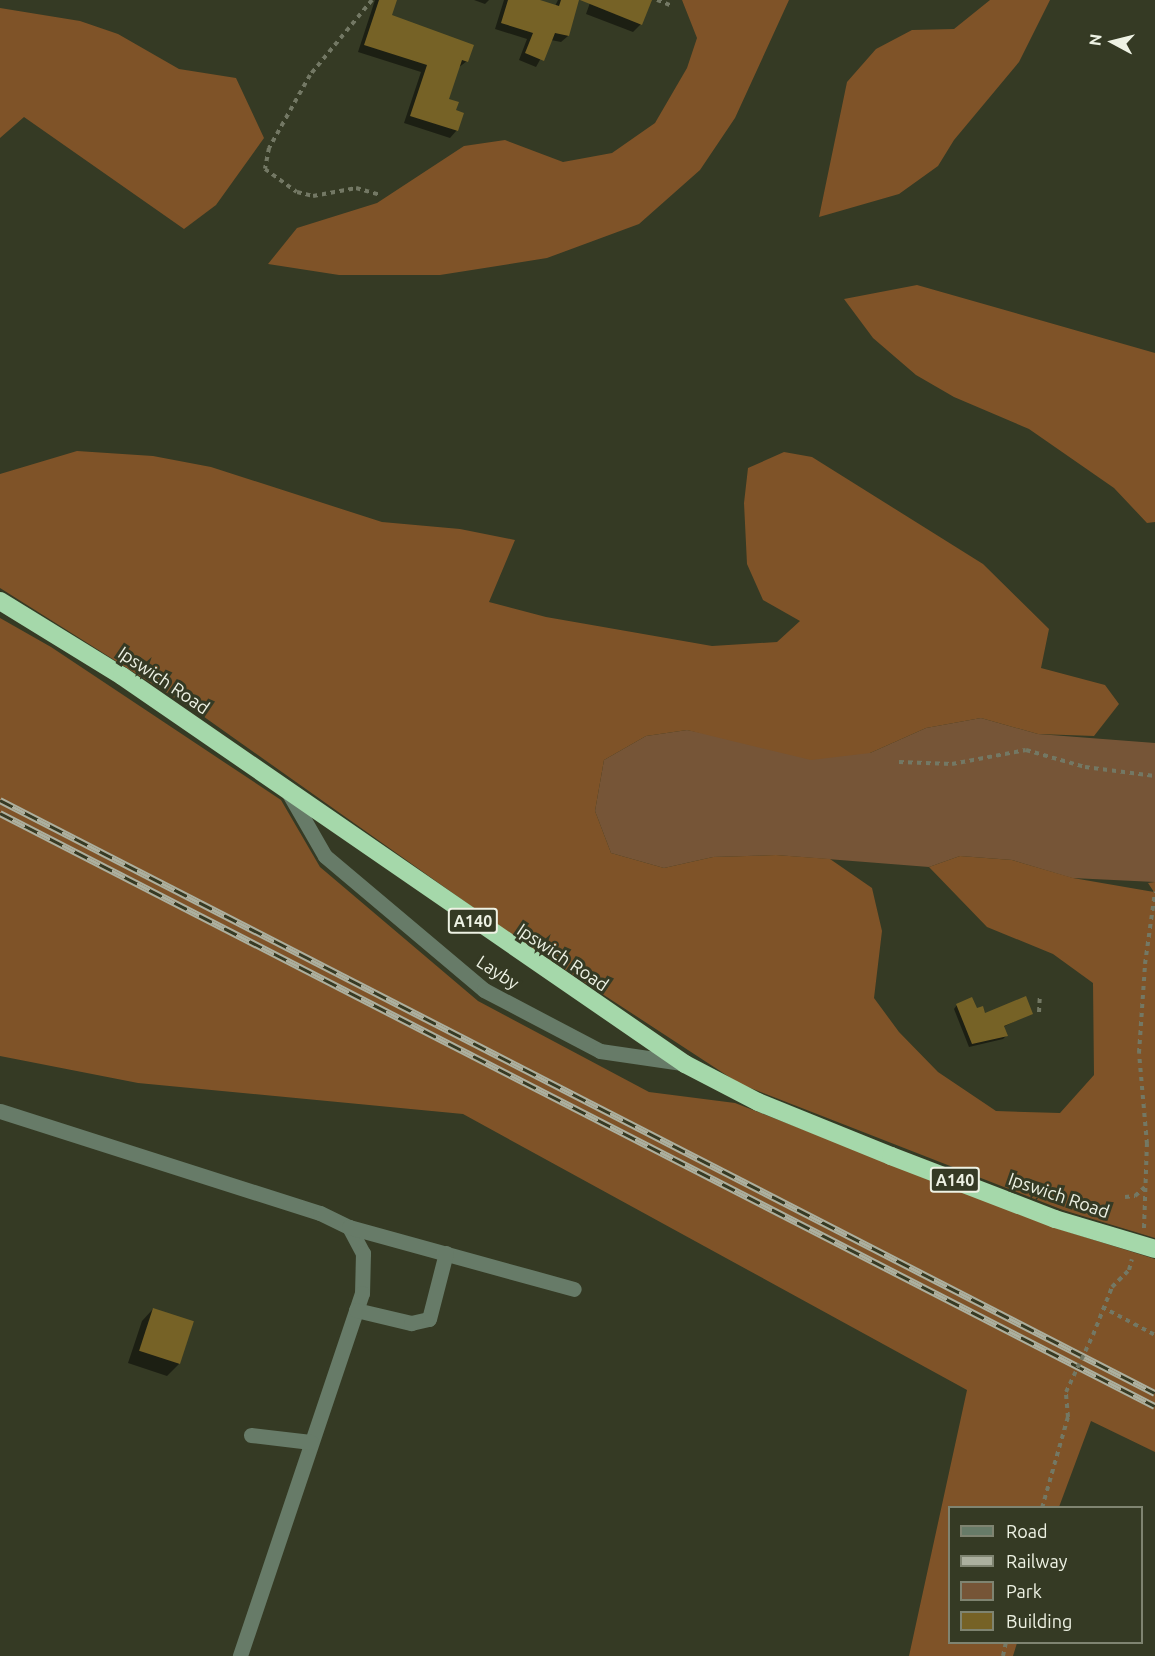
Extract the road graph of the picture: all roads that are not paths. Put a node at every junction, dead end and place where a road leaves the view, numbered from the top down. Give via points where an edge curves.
1 (0, 601) edge
2 (287, 789) junction
3 (685, 1064) junction
4 (0, 1111) edge
5 (349, 1227) junction
6 (1141, 1247) edge
7 (446, 1253) junction
8 (574, 1289) dead end
9 (357, 1310) junction
10 (250, 1436) dead end
11 (311, 1442) junction
12 (240, 1656) edge

1 - 2 highway, Ipswich Road / A140 via 112,670
2 - 3 highway, Ipswich Road / A140
2 - 3 lane, Layby via 325,855 484,990 600,1051
3 - 6 highway, Ipswich Road / A140 via 758,1102 891,1156 1055,1219
4 - 5 lane via 320,1213
5 - 7 lane
5 - 9 lane via 363,1253 364,1275
7 - 8 lane
7 - 9 lane via 429,1319 411,1323
9 - 11 lane
10 - 11 lane
11 - 12 lane

